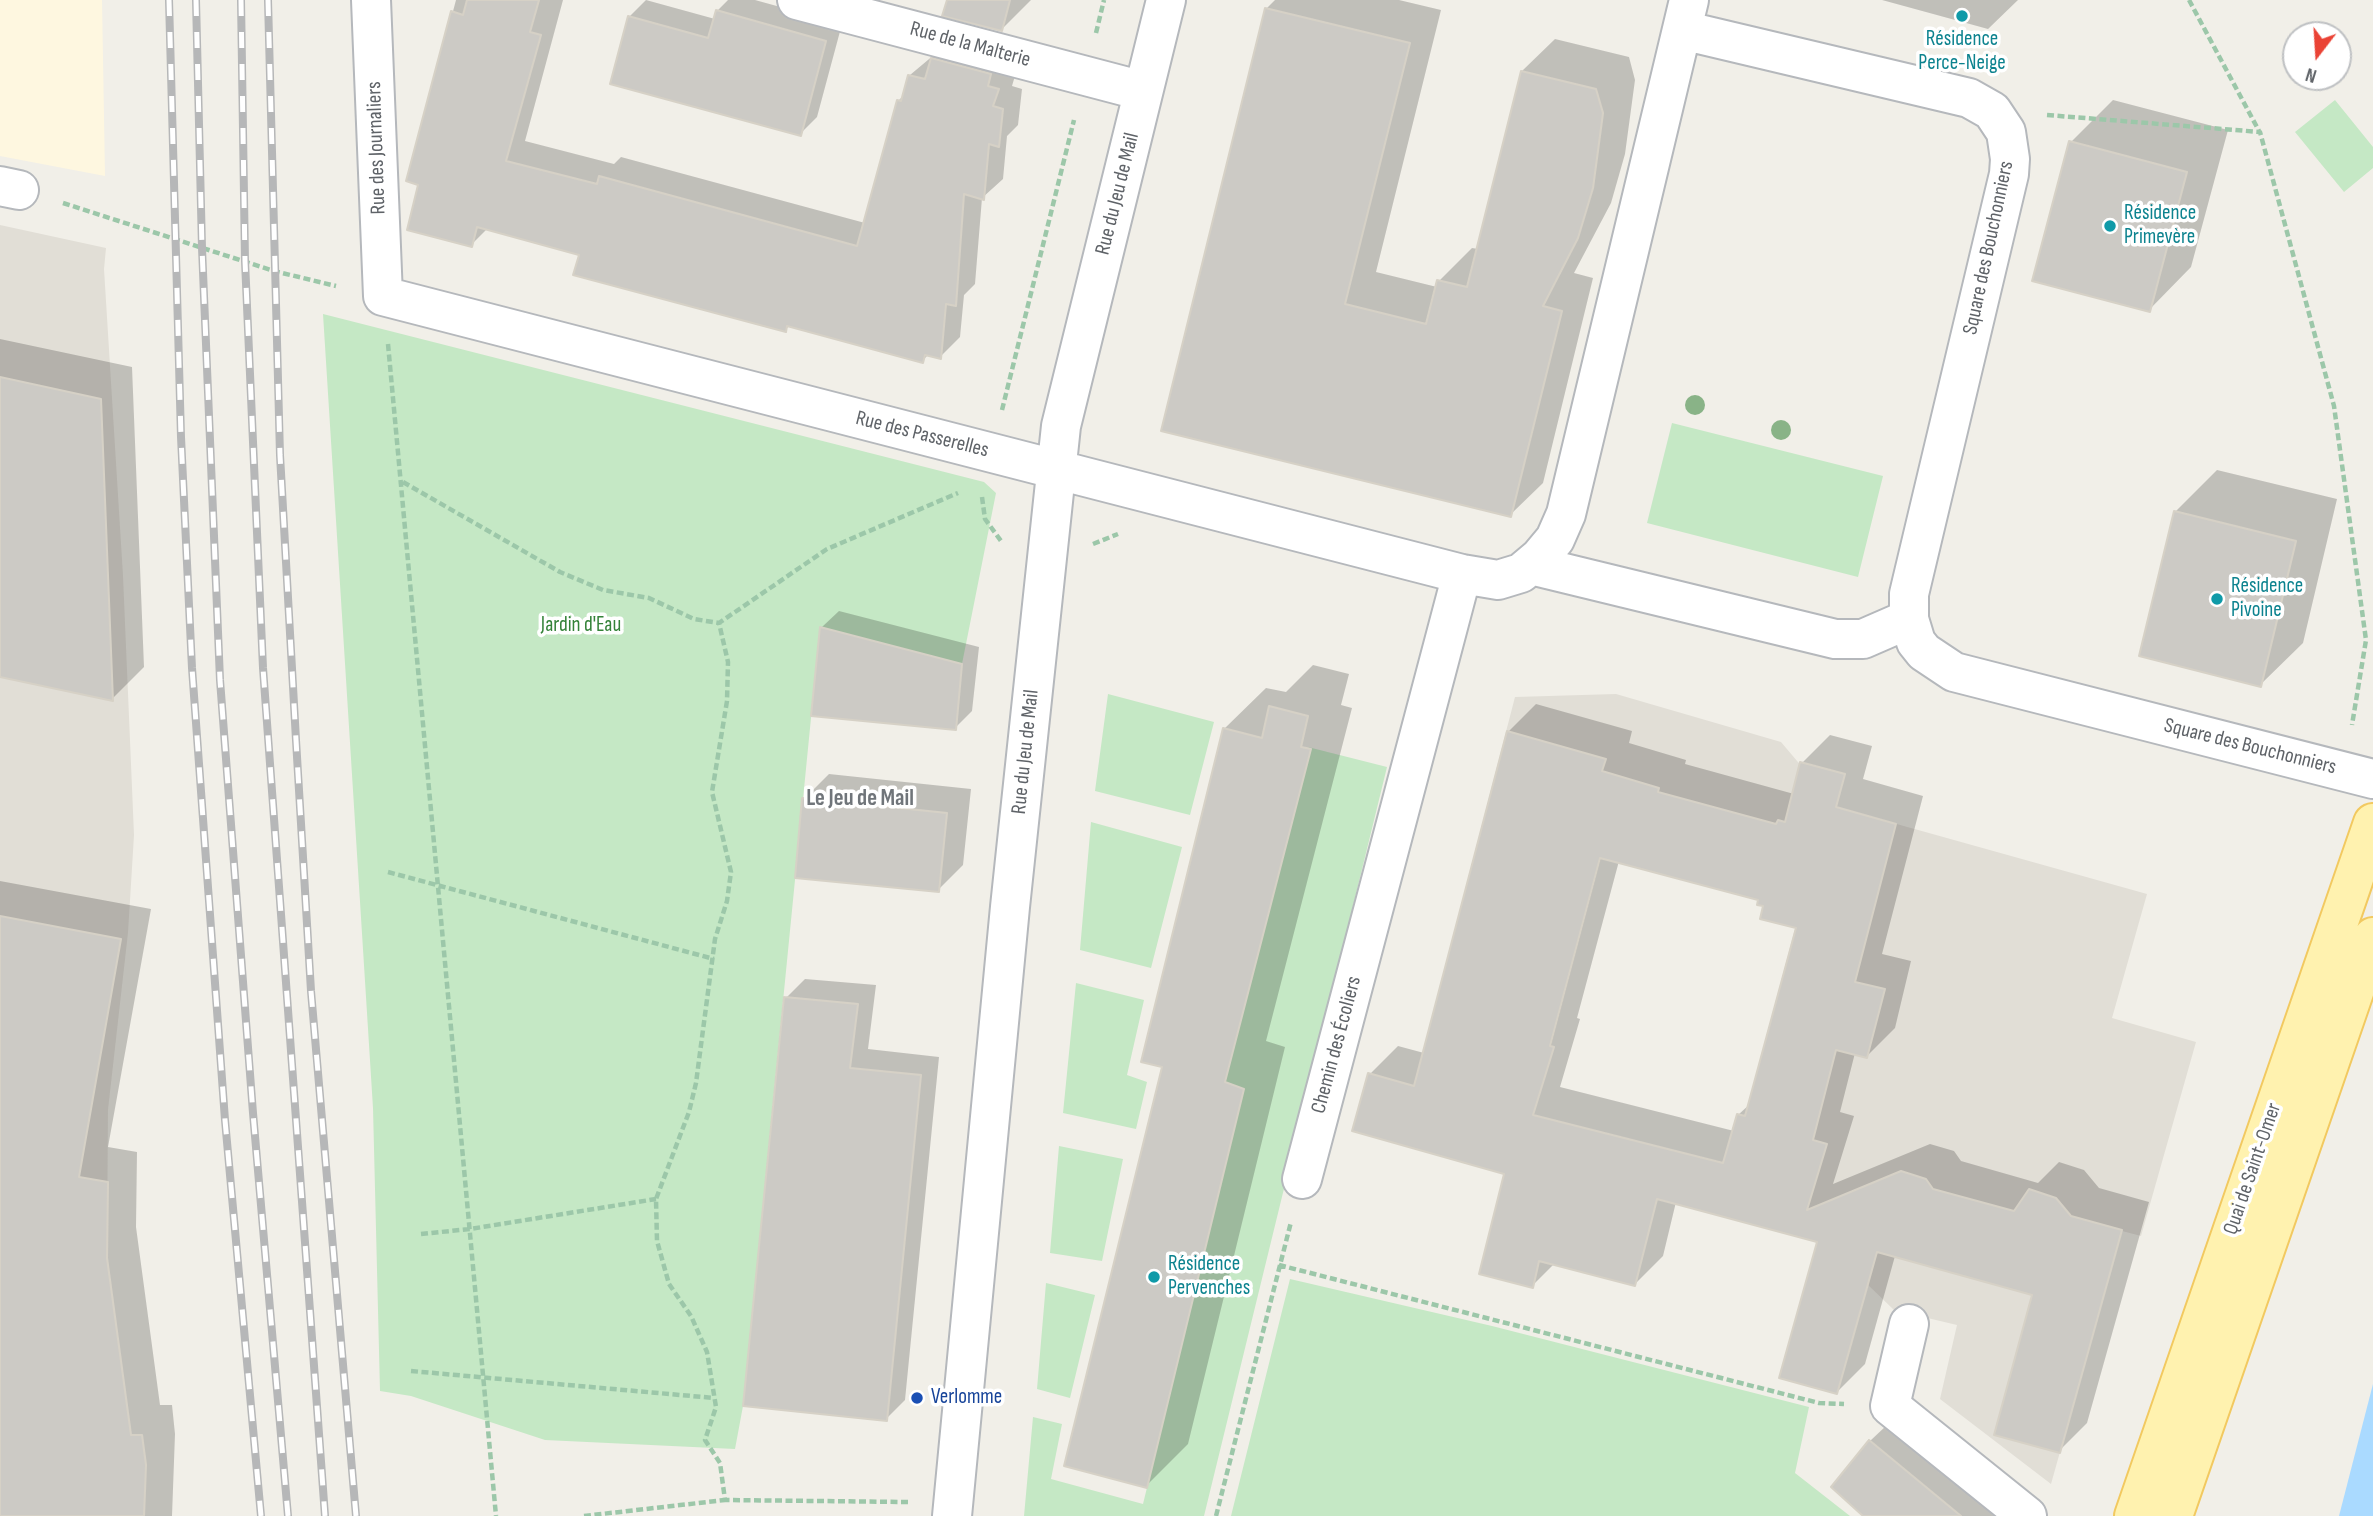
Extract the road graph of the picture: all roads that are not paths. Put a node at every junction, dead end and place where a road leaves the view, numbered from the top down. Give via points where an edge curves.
1 (372, 0) edge
2 (797, 0) edge
3 (1166, 0) edge
4 (1686, 15) edge
5 (1143, 91) junction
6 (383, 296) joint
7 (1056, 469) junction
8 (1531, 565) junction
9 (1462, 574) junction
10 (1909, 620) junction
11 (2359, 775) edge
12 (2373, 823) edge
13 (2373, 937) edge
14 (1302, 1179) road end
15 (1909, 1324) dead end
16 (953, 1505) edge
17 (2027, 1516) edge
18 (2134, 1516) edge
19 (2173, 1516) edge

1 - 6 street, Rue des Journaliers
2 - 5 street, Rue de la Malterie
3 - 5 street, Rue du Jeu de Mail
4 - 8 street via 1566,514 1548,549
4 - 10 street, Square des Bouchonniers via 1969,98 1992,111 2006,132 2009,174 1909,594
5 - 7 street, Rue du Jeu de Mail via 1066,405
6 - 7 street, Rue des Passerelles
7 - 9 street, Rue des Passerelles
7 - 16 street, Rue du Jeu de Mail
8 - 9 street via 1498,580
8 - 10 street via 1835,639 1863,639
9 - 14 street, Chemin des Écoliers
10 - 11 street, Square des Bouchonniers via 1924,652 1954,672
12 - 18 main road, Quai de Saint-Omer
13 - 19 main road, Quai de Saint-Omer
15 - 17 street via 1891,1406

